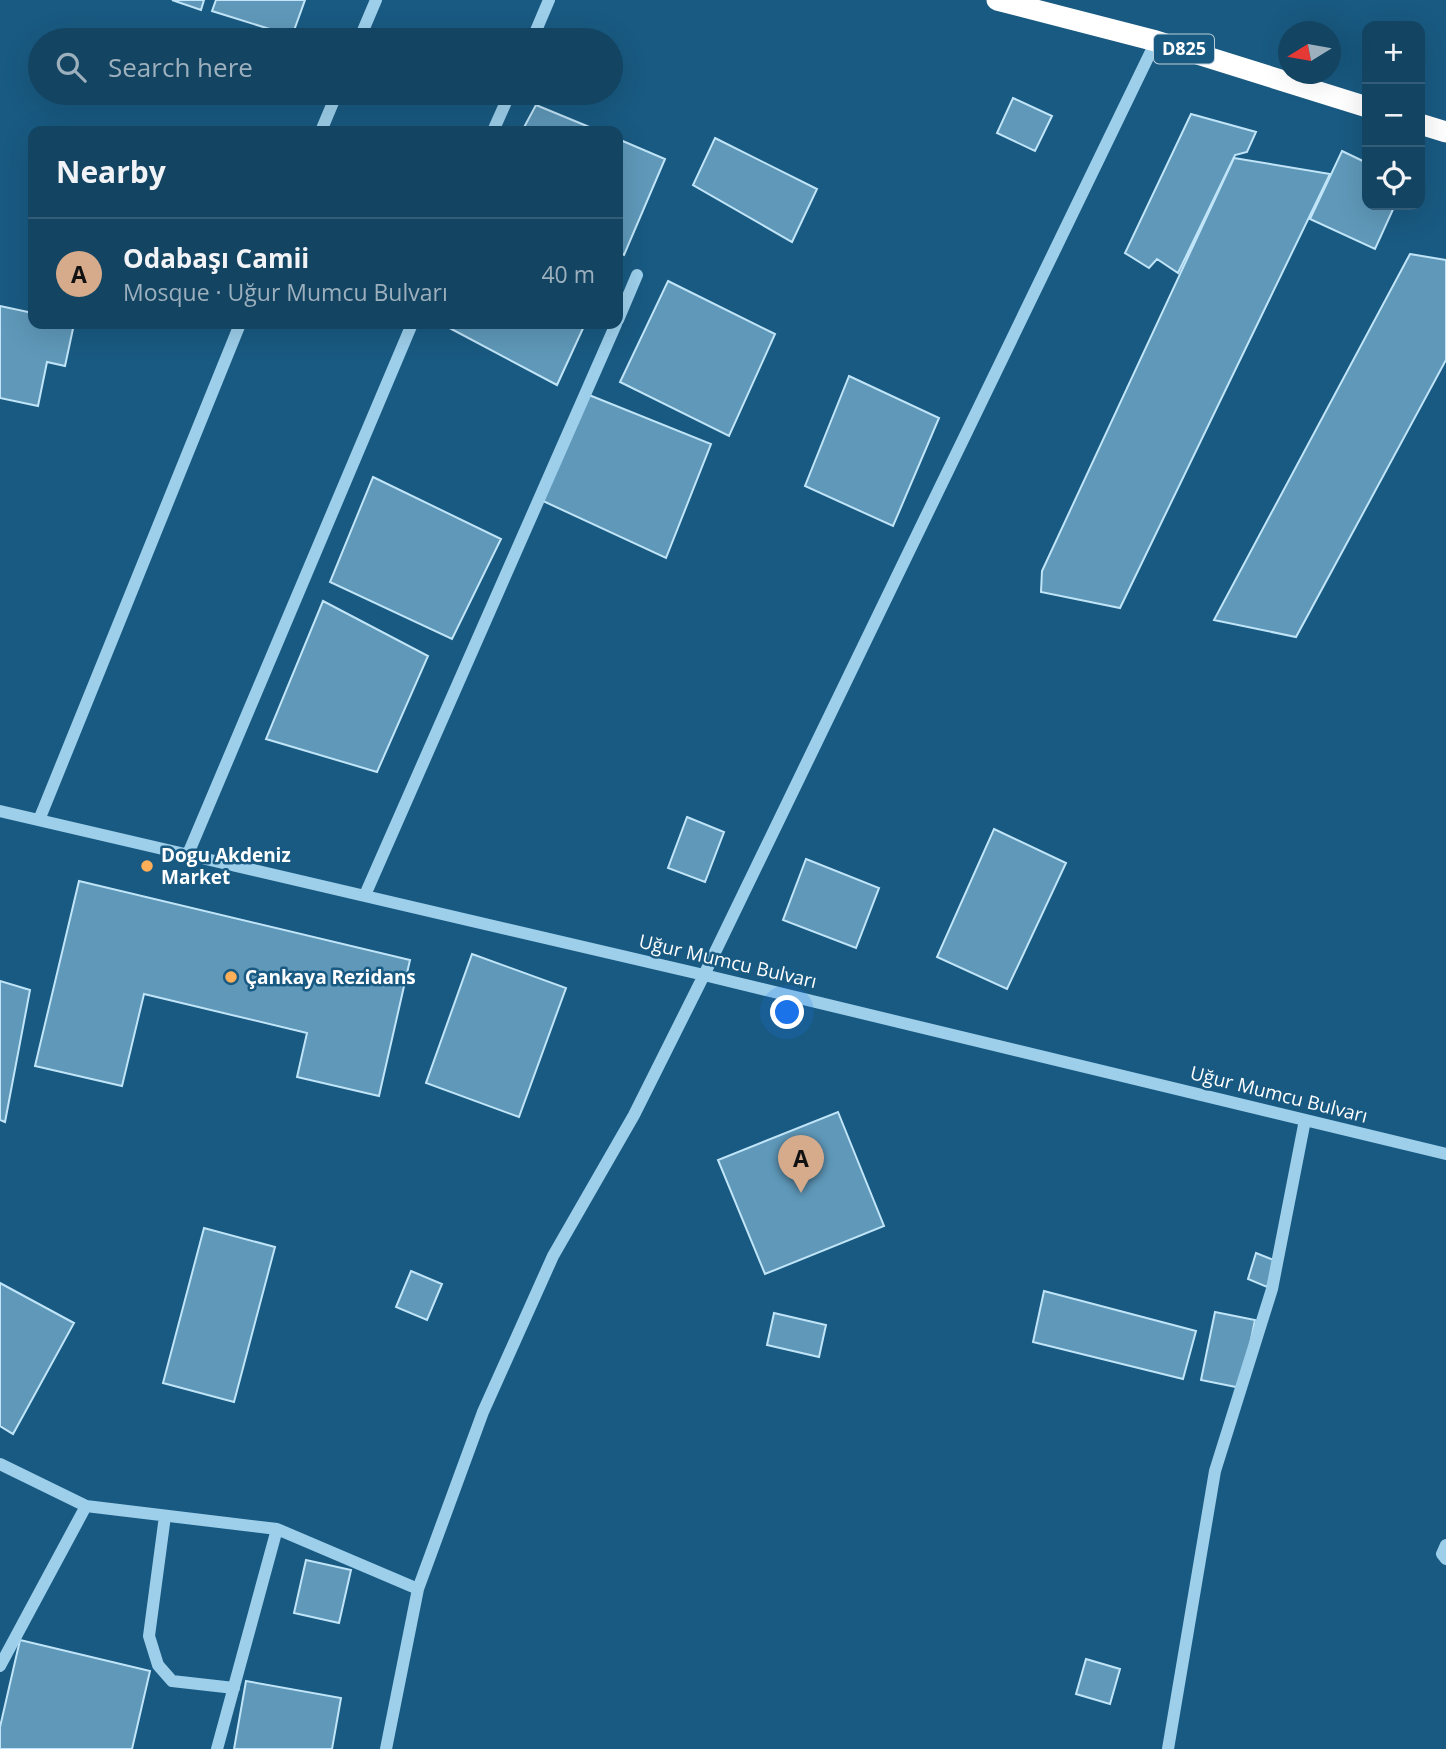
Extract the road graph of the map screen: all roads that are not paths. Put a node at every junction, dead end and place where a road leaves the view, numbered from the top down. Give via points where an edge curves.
1 (376, 0) edge
2 (549, 0) edge
3 (997, 0) edge
4 (364, 28) edge
5 (537, 28) edge
6 (1156, 41) junction
7 (332, 105) edge
8 (505, 105) edge
9 (1362, 105) edge
10 (323, 126) edge
11 (495, 126) edge
12 (1425, 126) edge
13 (1446, 132) edge
14 (637, 275) dead end
15 (623, 308) edge
16 (238, 329) edge
17 (410, 329) edge
18 (614, 329) edge
19 (0, 811) edge
20 (39, 820) junction
21 (188, 854) junction
22 (365, 895) junction
23 (704, 975) junction
24 (1305, 1120) junction
25 (1446, 1154) edge
26 (0, 1464) edge
27 (86, 1506) junction
28 (165, 1516) junction
29 (276, 1529) junction
30 (1446, 1545) edge
31 (1446, 1559) edge
32 (418, 1589) junction
33 (0, 1666) edge
34 (234, 1688) junction
35 (217, 1749) edge
36 (386, 1749) edge
37 (1168, 1749) edge

1 - 4 street
2 - 5 street
3 - 6 highway, D825
6 - 9 highway, D825
6 - 23 street
7 - 10 street
8 - 11 street
12 - 13 highway
14 - 15 street
16 - 20 street
17 - 21 street
18 - 22 street
19 - 20 street, Uğur Mumcu Bulvarı
20 - 21 street, Uğur Mumcu Bulvarı
21 - 22 street, Uğur Mumcu Bulvarı
22 - 23 street, Uğur Mumcu Bulvarı
23 - 24 street, Uğur Mumcu Bulvarı
23 - 32 street via 634,1115 553,1256 483,1412
24 - 25 street, Uğur Mumcu Bulvarı
24 - 37 street via 1272,1289 1214,1471
26 - 27 street
27 - 28 street
27 - 33 street
28 - 29 street
28 - 34 street via 149,1636 158,1665 173,1681
29 - 32 street
29 - 34 street
30 - 31 street via 1442,1554
32 - 36 street
34 - 35 street

